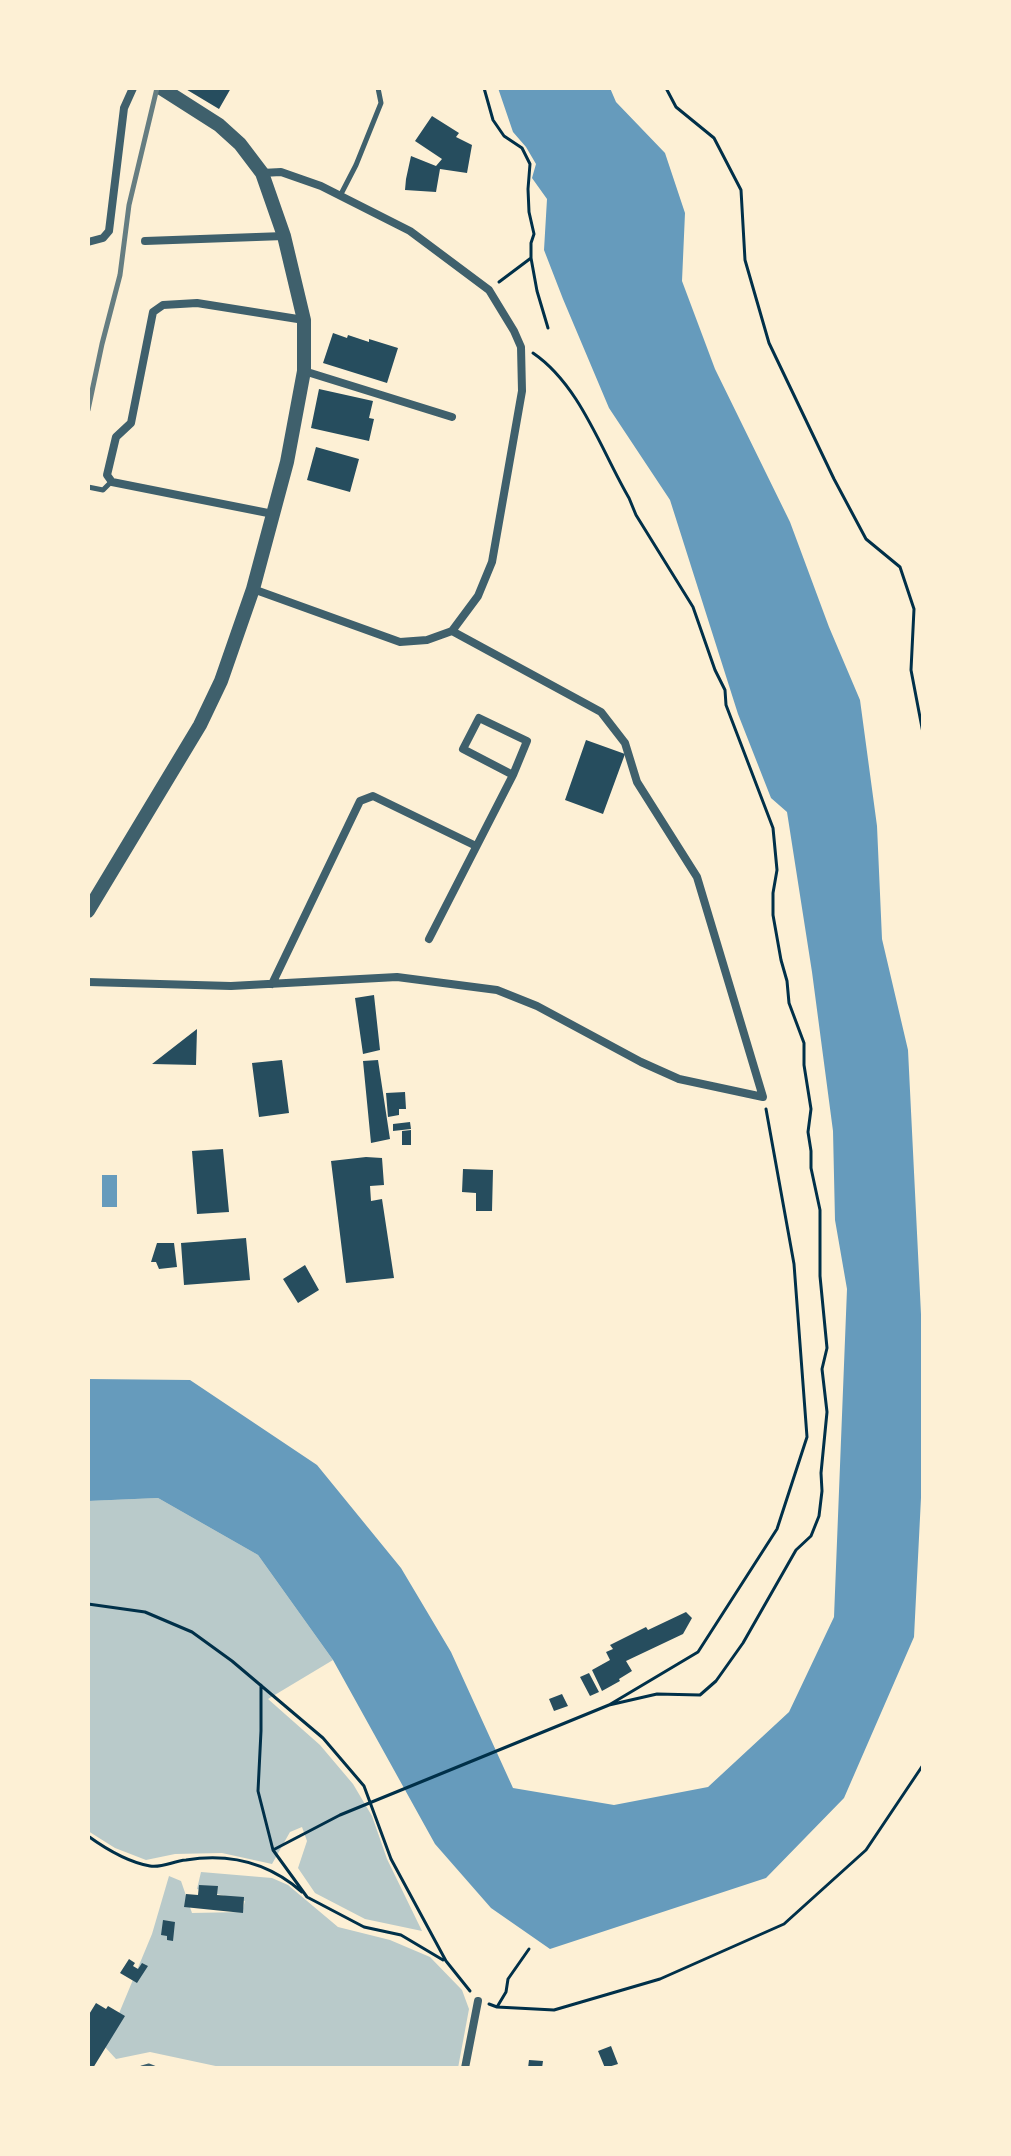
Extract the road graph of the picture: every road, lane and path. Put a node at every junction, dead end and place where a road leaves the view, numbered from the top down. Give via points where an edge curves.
1 (133, 88) edge
2 (161, 88) edge
3 (378, 88) edge
4 (484, 88) edge
5 (666, 88) edge
6 (262, 173) junction
7 (340, 196) junction
8 (284, 236) junction
9 (145, 241) dead end
10 (88, 242) edge
11 (531, 258) junction
12 (489, 290) junction
13 (304, 320) junction
14 (548, 328) dead end
15 (521, 347) junction
16 (551, 365) dead end
17 (304, 371) junction
18 (452, 417) dead end
19 (112, 482) junction
20 (88, 487) edge
21 (273, 514) junction
22 (253, 589) junction
23 (452, 631) junction
24 (923, 733) edge
25 (513, 775) junction
26 (476, 846) junction
27 (88, 911) edge
28 (429, 939) dead end
29 (88, 982) edge
30 (272, 984) junction
31 (763, 1097) junction
32 (88, 1604) edge
33 (261, 1685) junction
34 (923, 1765) edge
35 (88, 1836) edge
36 (273, 1850) junction
37 (307, 1897) junction
38 (529, 1949) dead end
39 (446, 1961) junction
40 (478, 2001) junction
41 (497, 2007) junction
42 (465, 2068) edge

1 - 10 street via 124,108 109,231
2 - 6 street via 219,125
3 - 7 lane via 381,103
4 - 11 path via 493,120 522,148 530,164
5 - 24 path via 676,107 714,138 741,190 745,260 769,343 866,539 900,567 914,609 911,670
6 - 7 street via 281,172
6 - 8 street
7 - 12 street via 410,231
8 - 9 street
8 - 13 street
11 - 12 path
11 - 14 path
12 - 15 street
13 - 17 street
13 - 19 street via 197,303 163,305 153,312 131,423 116,437 113,449 107,475
15 - 16 path
15 - 23 street via 522,391 492,562 478,596
17 - 18 street
17 - 21 street
19 - 20 lane via 103,490
19 - 21 street
21 - 22 street
22 - 23 street via 400,642
22 - 27 street via 200,725
23 - 31 street via 601,712 625,743 637,782 697,877
25 - 25 street via 527,741 479,718 463,749
25 - 26 street
26 - 28 street
26 - 30 street via 373,796 360,801
29 - 30 street
30 - 31 street via 397,977 497,990 679,1079
31 - 36 path via 794,1264 807,1437 777,1529 698,1652 609,1705 340,1815
32 - 33 path via 145,1612 192,1632
33 - 36 path via 258,1791
33 - 39 path via 323,1738 364,1786 391,1859
34 - 41 path via 866,1850 784,1924 660,1979 554,2010
35 - 37 path via 150,1866 221,1857 266,1868
36 - 37 path
37 - 39 path via 364,1927 401,1935
38 - 41 path
39 - 40 path
40 - 41 path
40 - 42 street

